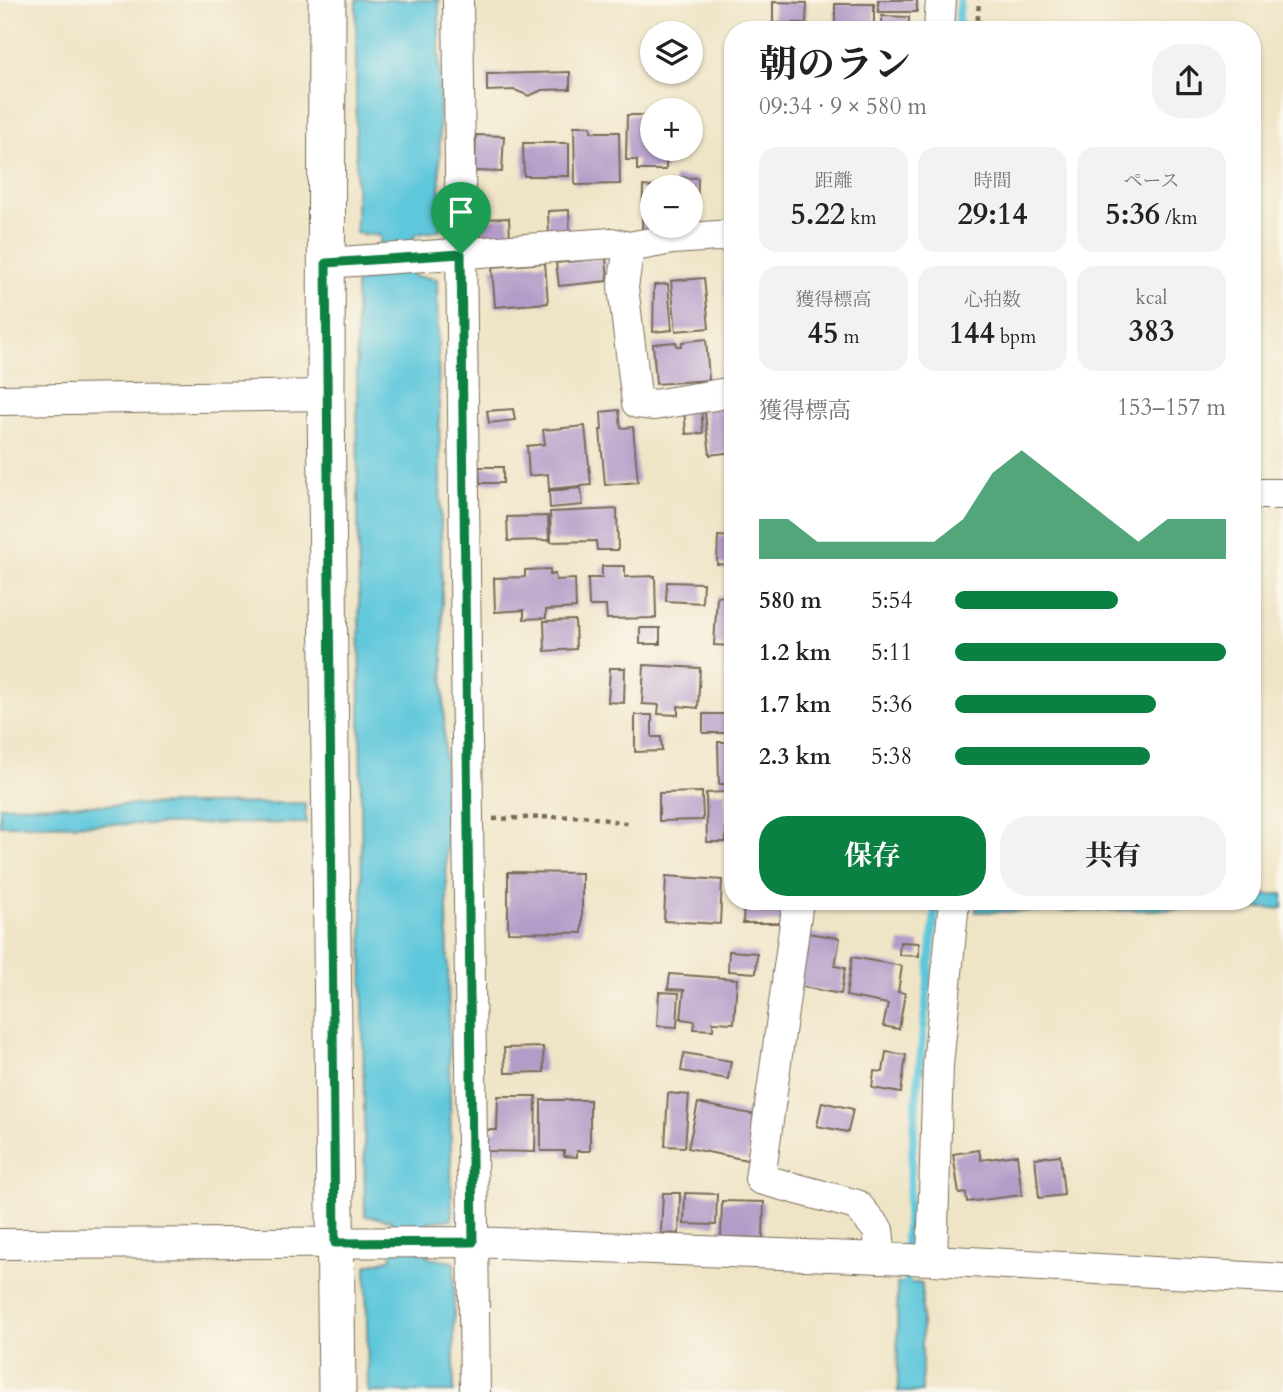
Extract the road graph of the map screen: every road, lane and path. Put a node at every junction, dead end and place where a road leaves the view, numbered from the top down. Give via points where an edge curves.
1 (327, 0) edge
2 (458, 0) edge
3 (941, 0) edge
4 (979, 0) edge
5 (940, 21) edge
6 (978, 21) edge
7 (724, 236) edge
8 (629, 247) junction
9 (461, 254) junction
10 (326, 263) junction
11 (724, 393) edge
12 (326, 395) junction
13 (0, 400) edge
14 (1261, 494) edge
15 (1283, 494) edge
16 (468, 819) junction
17 (631, 824) dead end
18 (797, 910) edge
19 (953, 910) edge
20 (473, 1242) junction
21 (335, 1243) junction
22 (0, 1244) edge
23 (906, 1259) junction
24 (1283, 1279) edge
25 (337, 1392) edge
26 (475, 1392) edge

1 - 10 street
2 - 9 street
3 - 5 street
4 - 6 path
7 - 8 street
8 - 9 street via 612,243
8 - 11 street via 623,287 646,404
9 - 10 street
9 - 16 street
10 - 12 street
12 - 13 street
12 - 21 street
14 - 15 street
16 - 17 path via 583,816
16 - 20 street
18 - 23 street via 760,1180 857,1205
19 - 23 street via 938,1065
20 - 21 street
20 - 23 street
20 - 26 street
21 - 22 street
21 - 25 street
23 - 24 street

